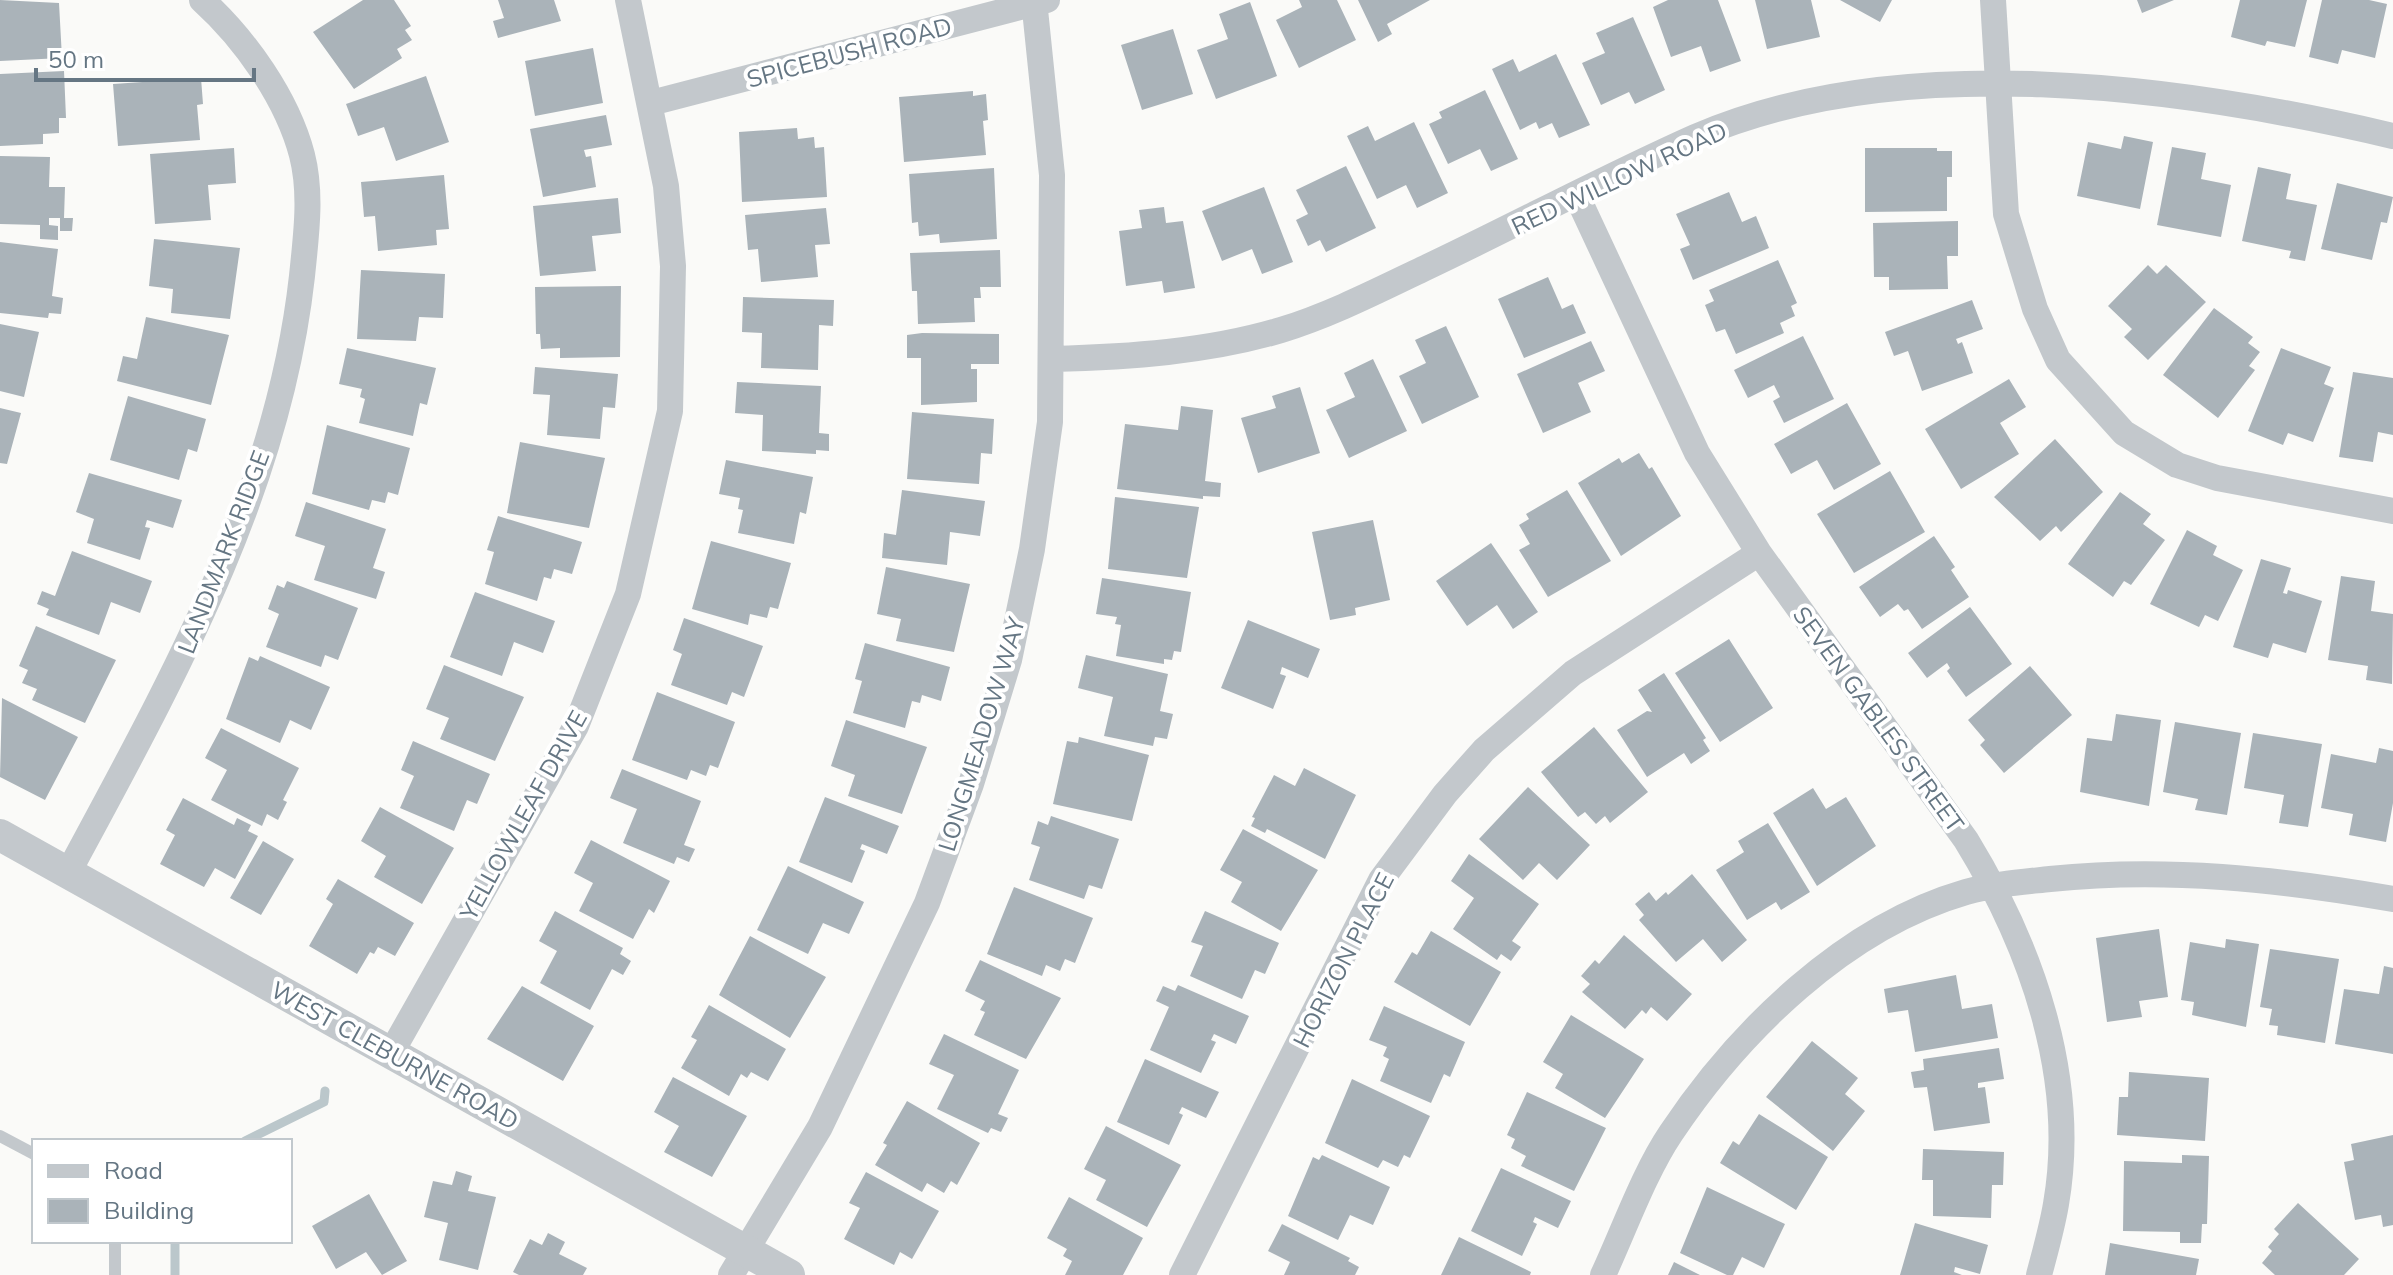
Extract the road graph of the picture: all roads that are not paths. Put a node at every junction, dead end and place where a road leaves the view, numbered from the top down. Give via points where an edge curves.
1 (202, 0) edge
2 (628, 0) edge
3 (1993, 0) edge
4 (1039, 1) edge
5 (1997, 82) junction
6 (651, 103) junction
7 (2393, 136) edge
8 (1577, 196) junction
9 (1052, 359) junction
10 (2393, 511) edge
11 (1759, 553) junction
12 (0, 835) edge
13 (68, 873) junction
14 (1994, 886) junction
15 (2393, 899) edge
16 (391, 1053) junction
17 (0, 1136) edge
18 (32, 1153) edge
19 (115, 1243) edge
20 (738, 1263) edge
21 (115, 1275) edge
22 (789, 1275) edge
23 (1182, 1275) edge
24 (1603, 1275) edge
25 (2039, 1275) edge

1 - 13 street, LANDMARK RIDGE via 235,29 271,84 302,155 308,215 300,295 286,372 248,502 191,642
2 - 6 street, YELLOWLEAF DRIVE
3 - 5 street
4 - 6 street, SPICEBUSH ROAD
4 - 9 street, LONGMEADOW WAY via 1052,175
5 - 7 street, RED WILLOW ROAD via 2106,88 2222,103
5 - 8 street, RED WILLOW ROAD via 1852,95 1777,109 1696,137
5 - 10 street via 2006,214 2035,309 2058,360 2085,391 2124,433 2177,465 2217,478
6 - 16 street, YELLOWLEAF DRIVE via 673,266 670,411 628,594 576,726
8 - 9 street, RED WILLOW ROAD via 1363,298 1283,329 1229,343 1114,358
8 - 11 street, SEVEN GABLES STREET via 1697,453
9 - 20 street, LONGMEADOW WAY via 1050,422 1032,549 1009,660 971,784 927,903 826,1113
11 - 14 street, SEVEN GABLES STREET
11 - 23 street, HORIZON PLACE via 1573,673 1484,750 1445,794 1381,880
12 - 13 street, WEST CLEBURNE ROAD
13 - 16 street, WEST CLEBURNE ROAD
14 - 15 street via 2117,872 2292,882
14 - 24 street via 1964,892 1899,919 1771,1010 1728,1054 1669,1136
14 - 25 street, SEVEN GABLES STREET via 2033,974 2054,1067 2061,1143 2057,1203
16 - 20 street, WEST CLEBURNE ROAD
17 - 18 lane
19 - 21 lane
20 - 22 street, WEST CLEBURNE ROAD

